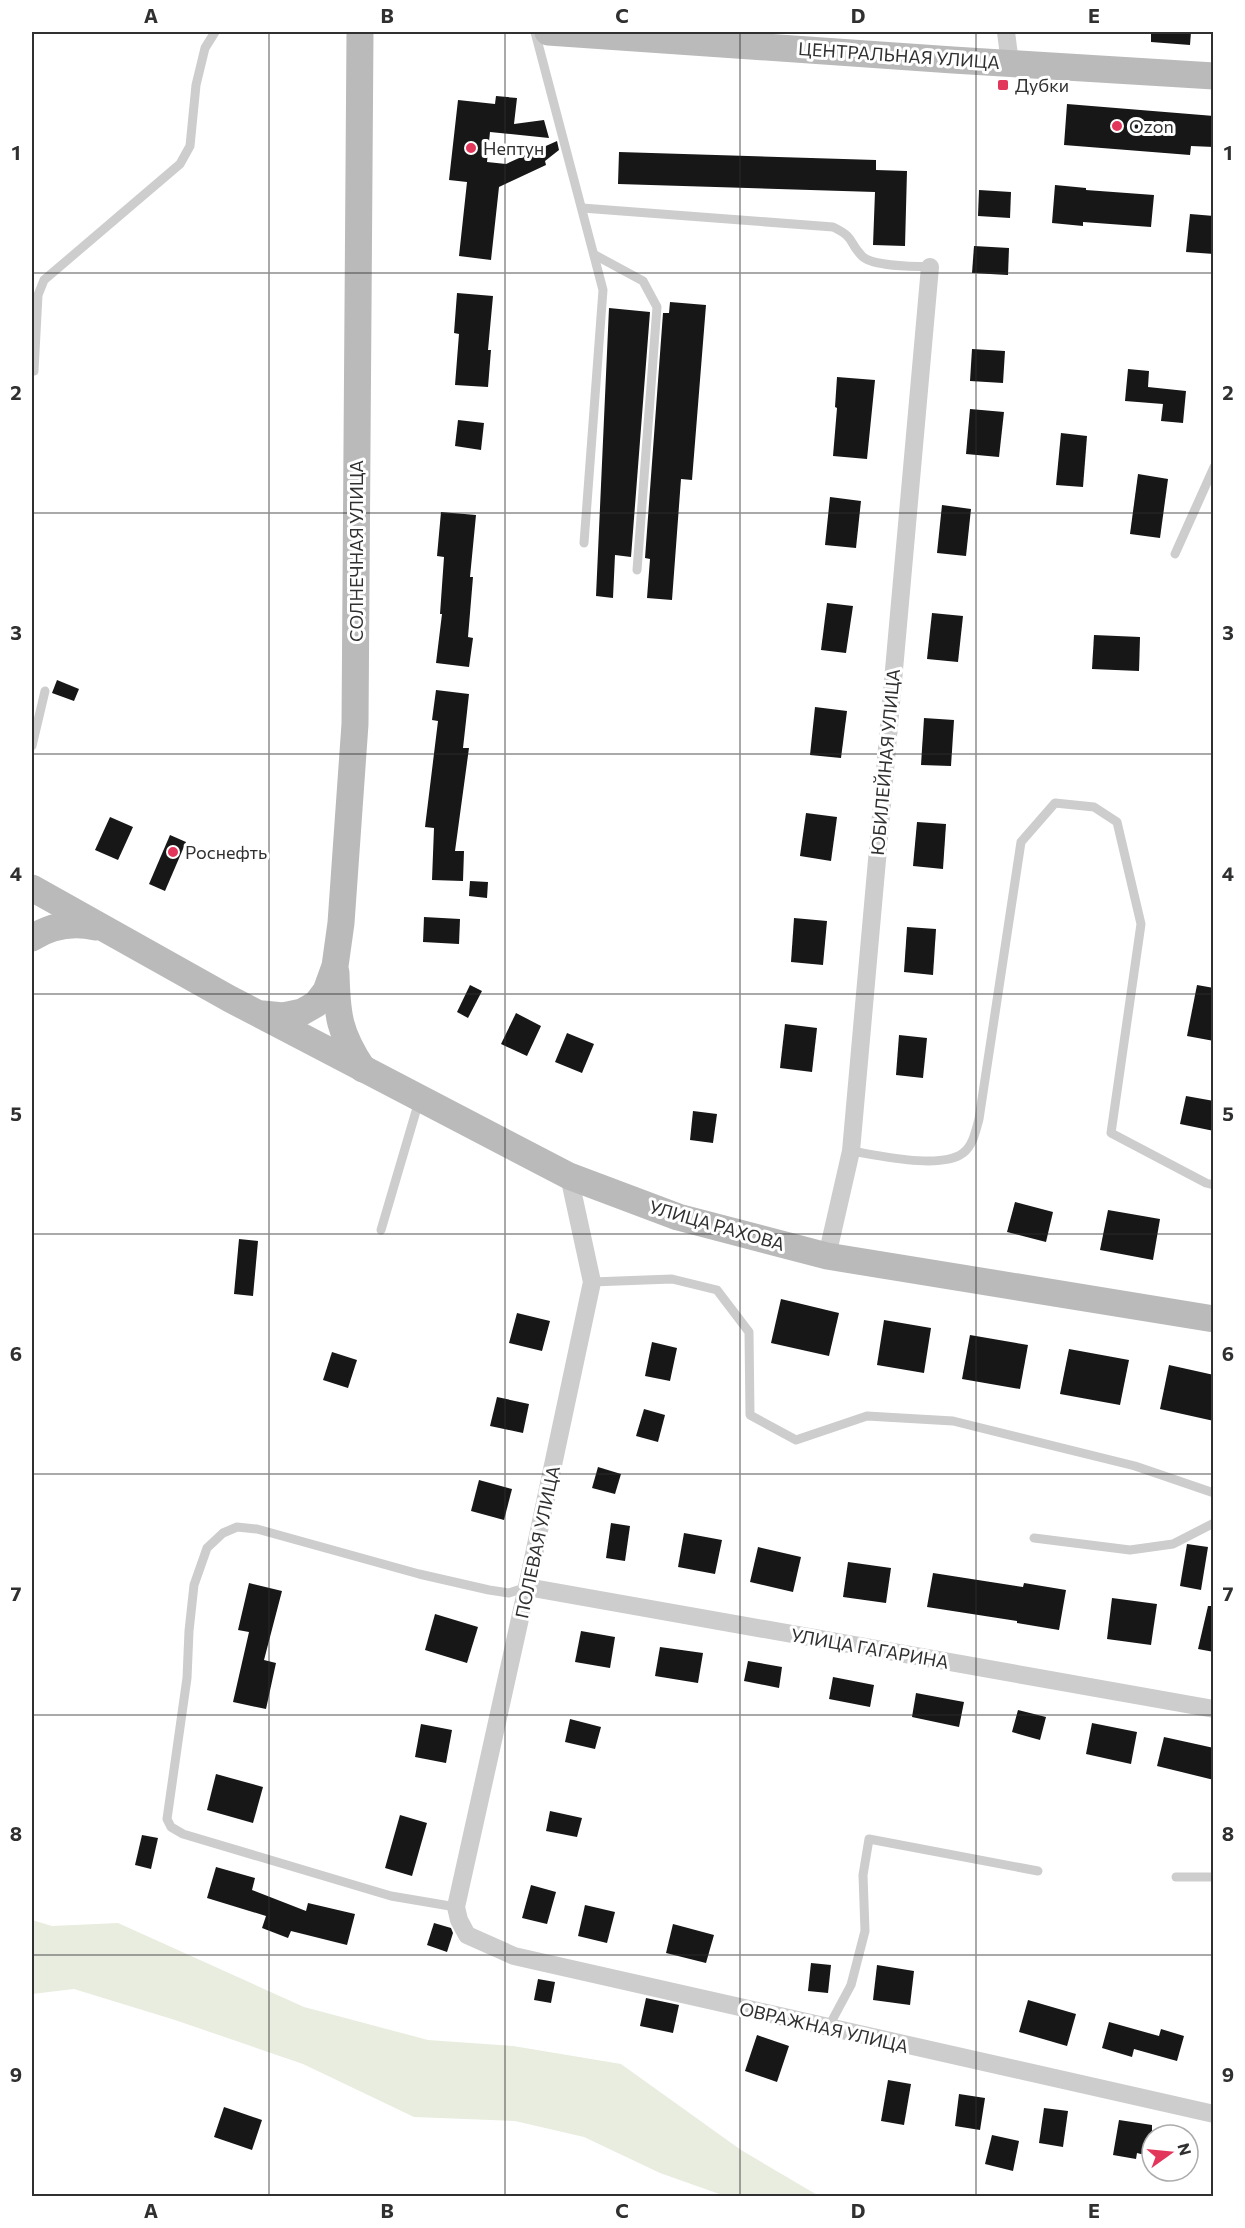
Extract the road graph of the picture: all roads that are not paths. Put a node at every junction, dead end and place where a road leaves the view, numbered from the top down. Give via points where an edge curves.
1 (215, 32) edge
2 (360, 32) edge
3 (535, 32) edge
4 (548, 32) edge
5 (1006, 32) edge
6 (615, 33) edge
7 (1010, 63) junction
8 (1214, 75) edge
9 (582, 208) junction
10 (595, 255) junction
11 (930, 267) joint
12 (32, 371) edge
13 (1214, 467) edge
14 (584, 543) dead end
15 (1175, 554) dead end
16 (637, 570) dead end
17 (45, 691) dead end
18 (32, 746) edge
19 (32, 888) edge
20 (100, 928) junction
21 (32, 938) edge
22 (335, 966) junction
23 (259, 1013) junction
24 (363, 1069) junction
25 (420, 1099) junction
26 (851, 1151) junction
27 (569, 1176) junction
28 (1214, 1185) edge
29 (381, 1230) dead end
30 (827, 1256) junction
31 (592, 1282) junction
32 (1214, 1319) edge
33 (1214, 1493) edge
34 (1214, 1523) edge
35 (1034, 1539) dead end
36 (527, 1587) junction
37 (1214, 1708) edge
38 (1038, 1870) dead end
39 (1176, 1877) dead end
40 (1214, 1877) edge
41 (456, 1907) junction
42 (828, 2028) junction
43 (1214, 2114) edge

1 - 12 lane via 205,48 196,85 190,146 180,164 44,280 38,295
2 - 22 main road, СОЛНЕЧНАЯ УЛИЦА via 355,724 348,846
3 - 9 lane
4 - 6 main road, ЦЕНТРАЛЬНАЯ УЛИЦА
5 - 7 street
6 - 7 main road, ЦЕНТРАЛЬНАЯ УЛИЦА
7 - 8 main road, ЦЕНТРАЛЬНАЯ УЛИЦА
9 - 10 lane
9 - 11 lane via 833,227 848,234 862,257 872,262
10 - 14 lane via 603,290
10 - 16 lane via 643,281 657,307
11 - 26 street, ЮБИЛЕЙНАЯ УЛИЦА
13 - 15 lane
17 - 18 lane
19 - 20 main road, УЛИЦА РАХОВА
20 - 21 main road via 64,925
20 - 23 main road, УЛИЦА РАХОВА
22 - 23 main road, СОЛНЕЧНАЯ УЛИЦА via 326,991 316,1004 283,1016
22 - 24 main road via 341,1030
23 - 24 main road, УЛИЦА РАХОВА
24 - 25 main road, УЛИЦА РАХОВА
25 - 27 main road, УЛИЦА РАХОВА
25 - 29 lane
26 - 28 lane via 933,1161 963,1153 974,1137 1021,842 1055,803 1094,807 1117,822 1141,924 1112,1133
26 - 30 street, ЮБИЛЕЙНАЯ УЛИЦА
27 - 30 main road, УЛИЦА РАХОВА via 678,1218
27 - 31 street, ПОЛЕВАЯ УЛИЦА
30 - 32 main road, УЛИЦА РАХОВА
31 - 33 lane via 672,1279 717,1290 749,1332 750,1415 796,1440 867,1416 953,1421 1136,1466
31 - 36 street, ПОЛЕВАЯ УЛИЦА
34 - 35 lane via 1173,1544 1130,1550
36 - 37 street, УЛИЦА ГАГАРИНА
36 - 41 street, ПОЛЕВАЯ УЛИЦА
36 - 41 lane via 509,1593 489,1590 237,1527 223,1533 207,1548 194,1585 187,1678 167,1818 171,1827 183,1834 391,1896
38 - 42 lane via 869,1839 863,1875 865,1931 851,1985
39 - 40 lane
41 - 42 street, ОВРАЖНАЯ УЛИЦА via 467,1935 514,1956
42 - 43 street, ОВРАЖНАЯ УЛИЦА

